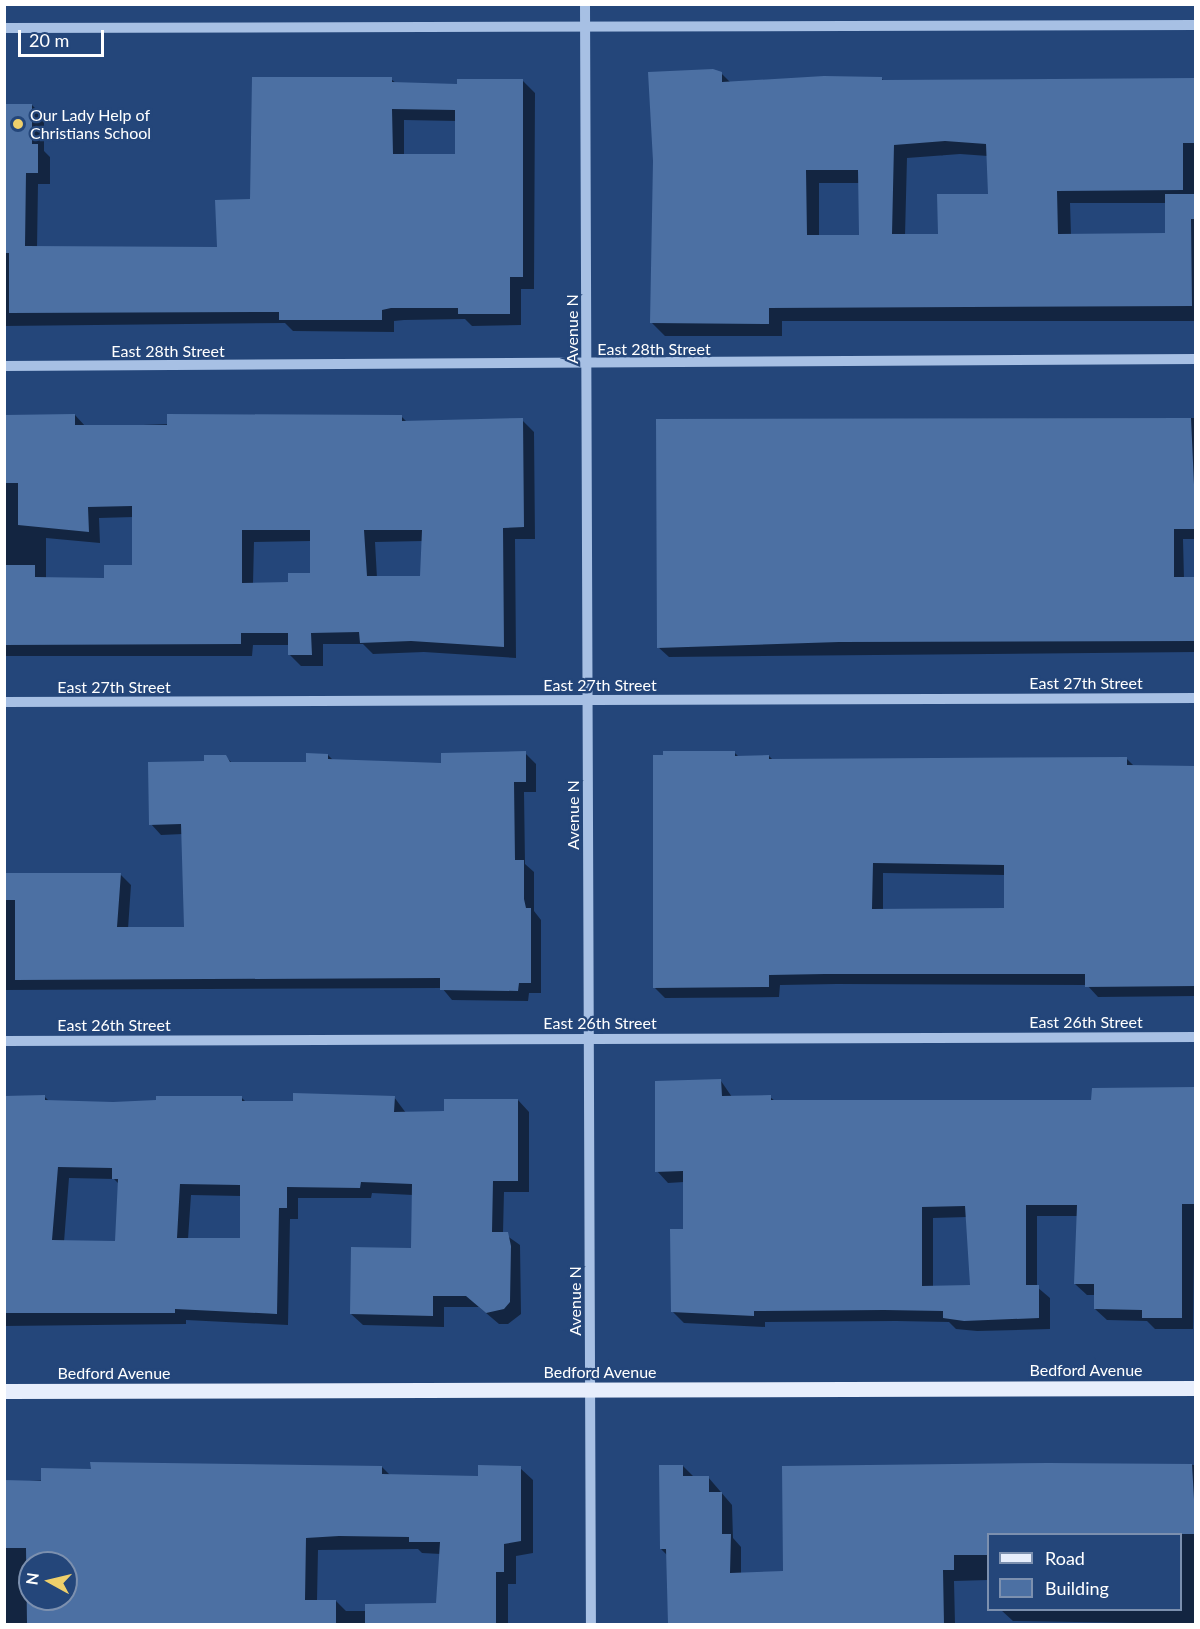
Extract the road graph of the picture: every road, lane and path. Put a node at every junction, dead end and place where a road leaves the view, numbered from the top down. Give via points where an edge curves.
1 (585, 4) edge
2 (1196, 25) edge
3 (585, 27) junction
4 (4, 28) edge
5 (1196, 359) edge
6 (587, 364) junction
7 (4, 366) edge
8 (1196, 698) edge
9 (588, 700) junction
10 (4, 702) edge
11 (1196, 1037) edge
12 (589, 1039) junction
13 (4, 1041) edge
14 (1196, 1388) edge
15 (590, 1390) junction
16 (4, 1391) edge
17 (591, 1624) edge

1 - 3 street, Avenue N
2 - 3 street
3 - 4 street
3 - 6 street, Avenue N
5 - 6 street, East 28th Street
6 - 7 street, East 28th Street
6 - 9 street, Avenue N
8 - 9 street, East 27th Street
9 - 10 street, East 27th Street
9 - 12 street, Avenue N
11 - 12 street, East 26th Street
12 - 13 street, East 26th Street
12 - 15 street, Avenue N
14 - 15 main road, Bedford Avenue
15 - 16 main road, Bedford Avenue
15 - 17 street, Avenue N

